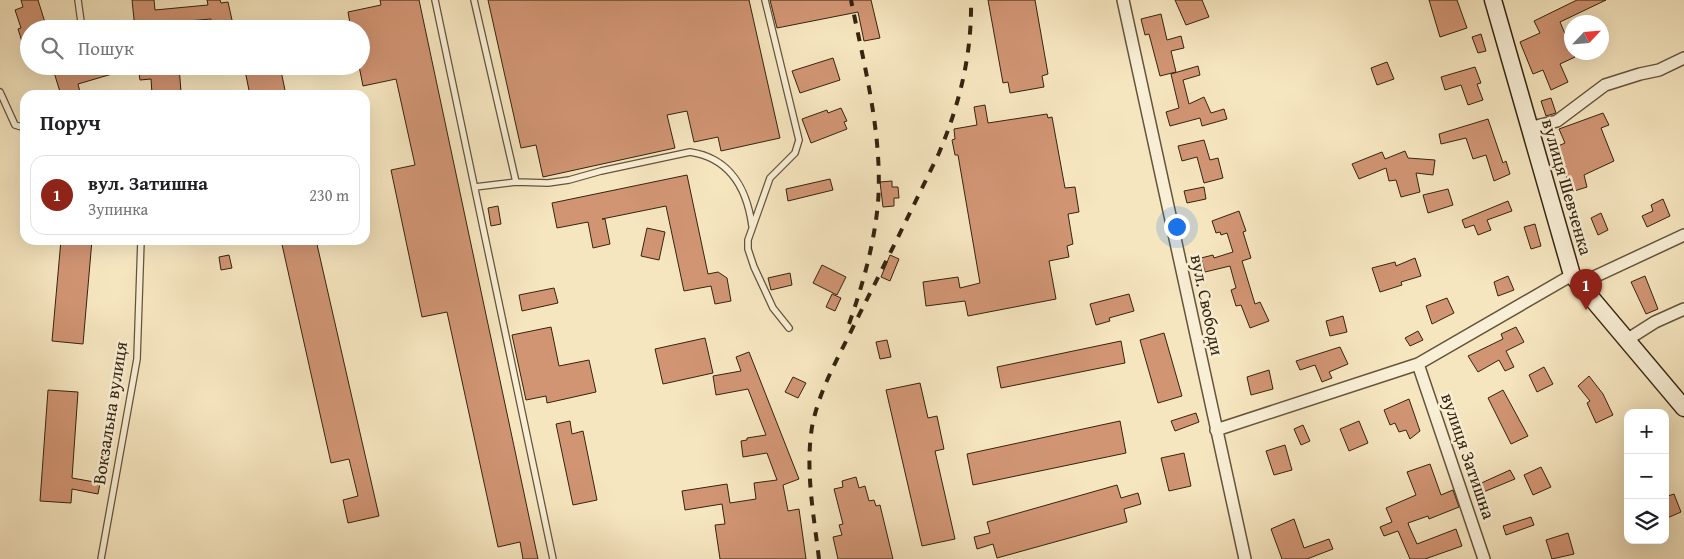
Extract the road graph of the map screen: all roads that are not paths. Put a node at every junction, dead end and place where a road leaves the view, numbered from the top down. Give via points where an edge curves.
1 (78, 0) edge
2 (435, 0) edge
3 (474, 0) edge
4 (765, 0) edge
5 (1123, 0) edge
6 (1493, 0) edge
7 (81, 20) edge
8 (1684, 58) edge
9 (0, 92) edge
10 (20, 126) edge
11 (1528, 128) junction
12 (516, 182) junction
13 (475, 187) junction
14 (752, 226) junction
15 (1684, 234) edge
16 (141, 245) edge
17 (1575, 279) junction
18 (1684, 309) edge
19 (789, 328) dead end
20 (1625, 341) junction
21 (1418, 364) junction
22 (1684, 408) edge
23 (1216, 430) junction
24 (101, 559) edge
25 (553, 559) edge
26 (1245, 559) edge
27 (1484, 559) edge

1 - 7 lane
2 - 13 lane
3 - 12 lane
4 - 14 lane via 799,140 795,154 770,178
5 - 23 street, вул. Свободи
6 - 11 street, вулиця Шевченка
8 - 11 street via 1658,70 1606,84 1557,121
9 - 10 lane via 16,125
11 - 17 street, вулиця Шевченка
12 - 13 lane
12 - 14 lane via 569,180 681,154 700,154 722,164 739,182 746,196
13 - 25 lane
14 - 19 lane via 750,258 773,308
15 - 17 street
16 - 24 lane, Вокзальна вулиця via 137,359
17 - 20 street, вулиця Шевченка
17 - 21 street
18 - 20 street
20 - 22 street, вулиця Шевченка
21 - 23 street
21 - 27 street, вулиця Затишна
23 - 26 street, вул. Свободи

